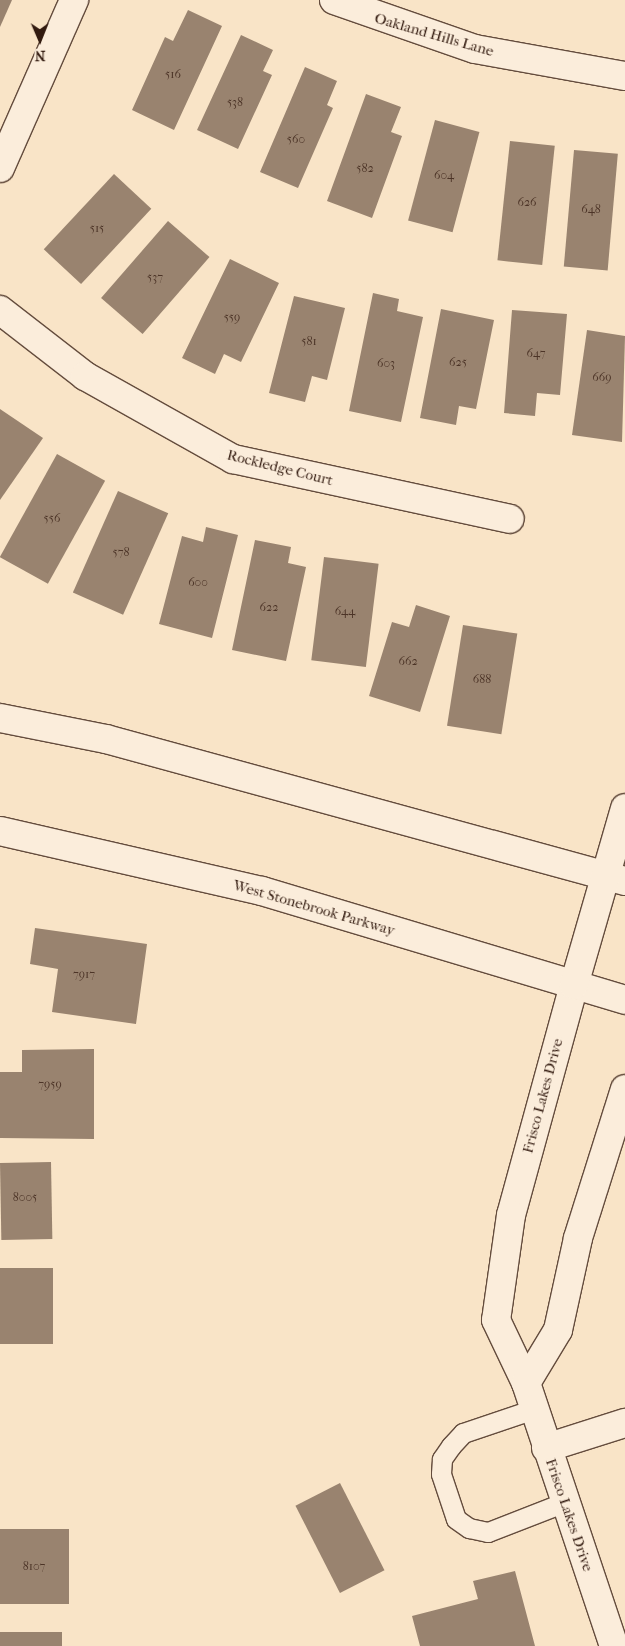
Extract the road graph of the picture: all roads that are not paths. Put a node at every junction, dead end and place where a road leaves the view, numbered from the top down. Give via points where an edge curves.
1 (74, 0) edge
2 (334, 0) edge
3 (625, 76) edge
4 (0, 168) edge
5 (0, 310) edge
6 (510, 519) dead end
7 (0, 718) edge
8 (625, 808) edge
9 (0, 831) edge
10 (615, 878) edge
11 (574, 985) junction
12 (625, 1000) edge
13 (625, 1089) edge
14 (530, 1396) junction
15 (625, 1423) edge
16 (546, 1448) junction
17 (565, 1502) junction
18 (614, 1646) edge

1 - 4 street
2 - 3 street, Oakland Hills Lane via 475,49
5 - 6 street, Rockledge Court via 85,376 233,459
7 - 10 street via 106,739
8 - 10 street, Frisco Lakes Drive
9 - 11 street, West Stonebrook Parkway via 262,891
10 - 11 street, Frisco Lakes Drive
11 - 12 street, West Stonebrook Parkway
11 - 14 street, Frisco Lakes Drive via 511,1215 496,1320
13 - 14 street via 578,1238 558,1330
14 - 16 street, Frisco Lakes Drive
14 - 17 lane via 463,1433 442,1459 441,1474 456,1519 470,1528 488,1532
15 - 16 street
16 - 17 street, Frisco Lakes Drive
17 - 18 street, Frisco Lakes Drive

